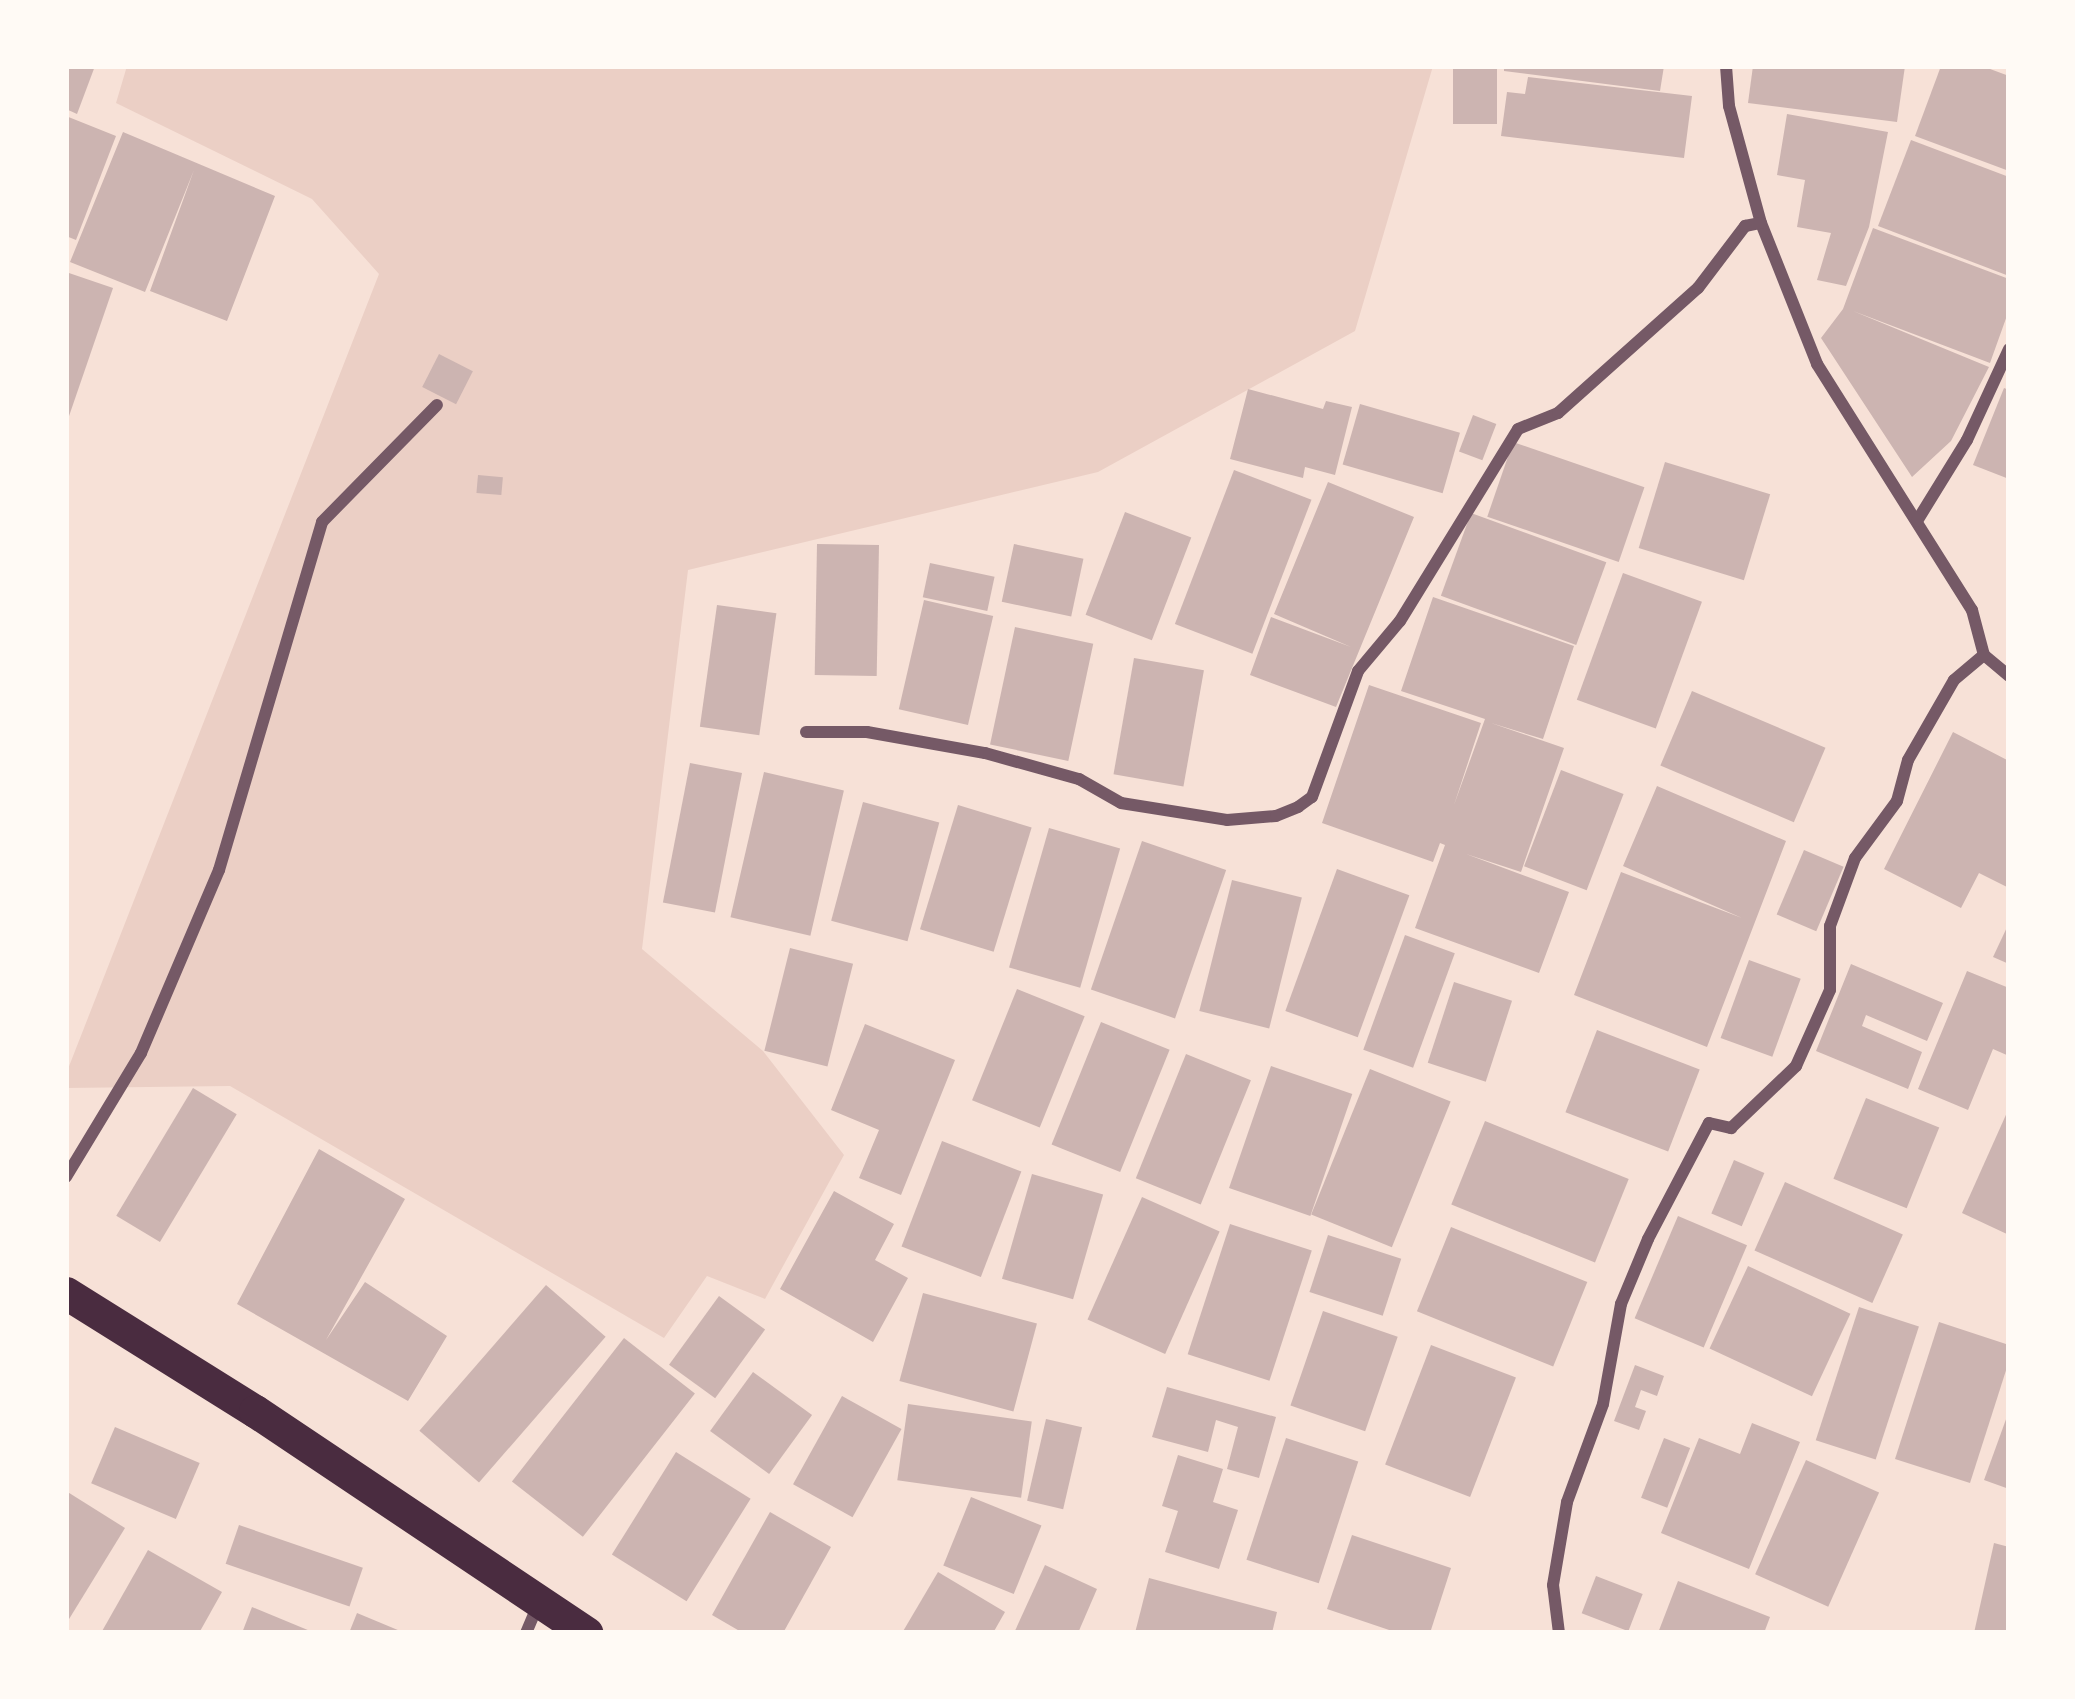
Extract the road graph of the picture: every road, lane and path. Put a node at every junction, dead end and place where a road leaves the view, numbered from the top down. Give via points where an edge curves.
1 (1726, 66) edge
2 (1761, 223) junction
3 (2009, 349) edge
4 (437, 405) dead end
5 (1917, 521) junction
6 (1984, 655) junction
7 (2009, 676) edge
8 (806, 732) dead end
9 (66, 1177) edge
10 (66, 1293) edge
11 (532, 1619) edge
12 (587, 1633) edge
13 (1559, 1633) edge

1 - 2 street
2 - 5 street via 1817,364
2 - 8 street via 1744,226 1698,288 1558,413 1518,429 1400,621 1358,670 1312,797 1298,807 1227,820 1121,803 1079,779 985,753 867,733
3 - 5 street
4 - 9 street via 322,522 219,870 141,1053
5 - 6 street via 1972,610
6 - 7 street
6 - 13 street via 1954,680 1908,760 1897,801 1855,858 1830,926 1830,990 1796,1066 1730,1128 1709,1124 1648,1239 1621,1304 1603,1404 1567,1502 1553,1585
10 - 11 highway via 255,1411
11 - 12 highway

